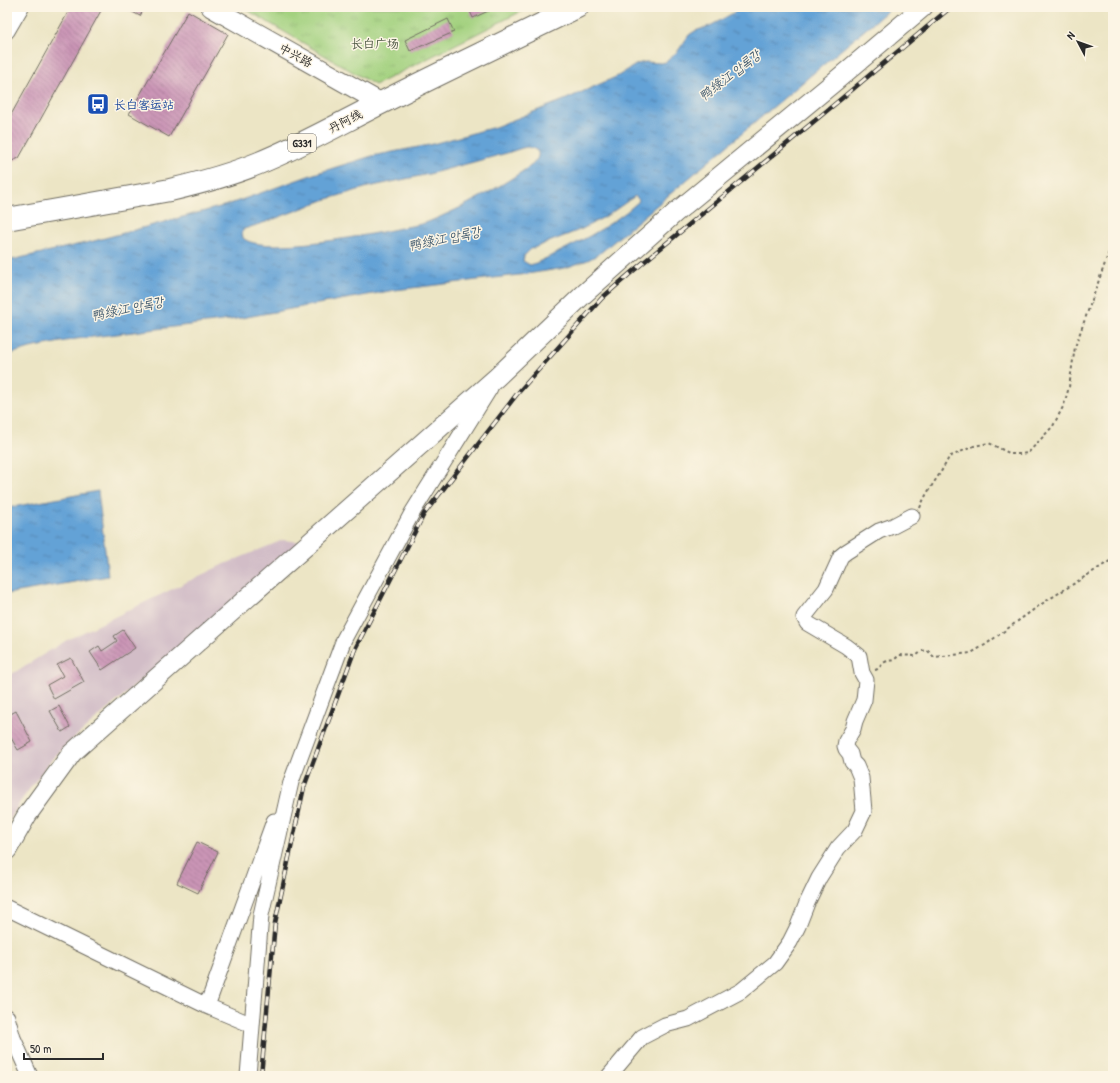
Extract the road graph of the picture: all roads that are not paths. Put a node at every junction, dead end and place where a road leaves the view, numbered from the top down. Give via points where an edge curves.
1 (21, 7) edge
2 (211, 7) edge
3 (577, 7) edge
4 (923, 7) edge
5 (7, 31) edge
6 (381, 103) junction
7 (7, 219) edge
8 (497, 377) junction
9 (912, 516) road end
10 (291, 782) junction
11 (7, 850) edge
12 (7, 908) edge
13 (207, 1006) junction
14 (7, 1017) edge
15 (252, 1025) junction
16 (30, 1076) edge
17 (248, 1076) edge
18 (609, 1076) edge

1 - 5 street
2 - 6 main road, 中兴路
3 - 6 highway, 丹阿线 / G331
4 - 8 main road via 675,213 584,294
6 - 7 highway, 丹阿线 / G331 via 275,156 239,171 176,188
8 - 10 street via 412,512 344,639
8 - 11 main road via 72,753 27,815
9 - 18 street via 879,531 841,556 826,589 804,617 807,624 859,656 866,680 864,700 845,746 861,778 864,811 855,830 838,848 807,903 790,942 775,963 741,991 688,1019 665,1025 642,1037
10 - 13 street via 278,810
10 - 15 street via 261,915
12 - 13 street
13 - 15 street
14 - 16 street via 13,1038
15 - 17 street

